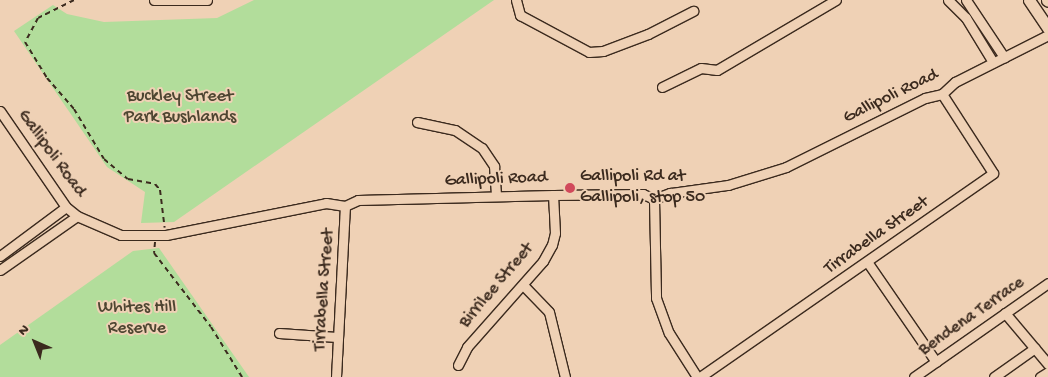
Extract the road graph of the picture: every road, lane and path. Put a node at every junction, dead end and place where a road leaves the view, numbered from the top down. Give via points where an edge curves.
1 (74, 0) edge
2 (154, 0) edge
3 (207, 0) edge
4 (516, 0) edge
5 (836, 0) edge
6 (966, 0) edge
7 (1029, 0) edge
8 (955, 2) edge
9 (693, 11) dead end
10 (1048, 28) edge
11 (1048, 35) edge
12 (1004, 57) junction
13 (993, 62) junction
14 (662, 86) dead end
15 (942, 94) junction
16 (0, 111) edge
17 (417, 122) dead end
18 (553, 195) junction
19 (496, 196) junction
20 (654, 198) junction
21 (345, 206) junction
22 (66, 207) junction
23 (77, 216) junction
24 (166, 235) junction
25 (155, 236) junction
26 (0, 256) edge
27 (868, 263) junction
28 (0, 270) edge
29 (1048, 283) edge
30 (523, 285) junction
31 (1005, 313) junction
32 (279, 333) dead end
33 (337, 337) junction
34 (1035, 348) junction
35 (936, 362) junction
36 (1048, 364) edge
37 (458, 365) dead end
38 (1048, 372) edge
39 (242, 377) edge
40 (336, 377) edge
41 (565, 377) edge
42 (699, 377) edge
43 (914, 377) edge
44 (994, 377) edge
45 (1040, 377) edge

1 - 24 path via 38,18 25,42 47,78 74,109 104,159 128,179 155,184 160,190
2 - 3 street
4 - 9 street via 520,15 589,52 603,51 648,34
5 - 14 street via 716,70 701,68
6 - 12 street
7 - 10 main road
8 - 13 street
11 - 12 street, Gallipoli Road
12 - 13 street, Gallipoli Road
13 - 15 street, Gallipoli Road via 955,82
15 - 20 street, Gallipoli Road via 924,98 754,179
15 - 27 street, Tirrabella Street via 993,173
16 - 22 street, Gallipoli Road
17 - 19 street via 455,130 482,148 494,166
18 - 19 street, Gallipoli Road
18 - 20 street, Gallipoli Road via 643,194
18 - 30 street, Birrilee Street via 555,233 552,246
19 - 21 street, Gallipoli Road via 358,200
20 - 42 street via 656,298 669,333
21 - 24 street, Gallipoli Road via 326,203
21 - 33 street, Tirrabella Street
22 - 23 street, Gallipoli Road
22 - 26 street
23 - 25 street, Gallipoli Road via 121,235
23 - 28 street
24 - 25 street, Gallipoli Road
25 - 39 path via 154,253 211,328
27 - 35 street
27 - 42 street, Tirrabella Street
29 - 31 street, Bendena Terrace
30 - 37 street, Birrilee Street via 467,347
30 - 41 street via 549,312
31 - 34 street
31 - 35 street, Bendena Terrace
32 - 33 street
33 - 40 street, Tirrabella Street
34 - 36 street
34 - 44 street
35 - 43 street, Bendena Terrace
38 - 45 street

